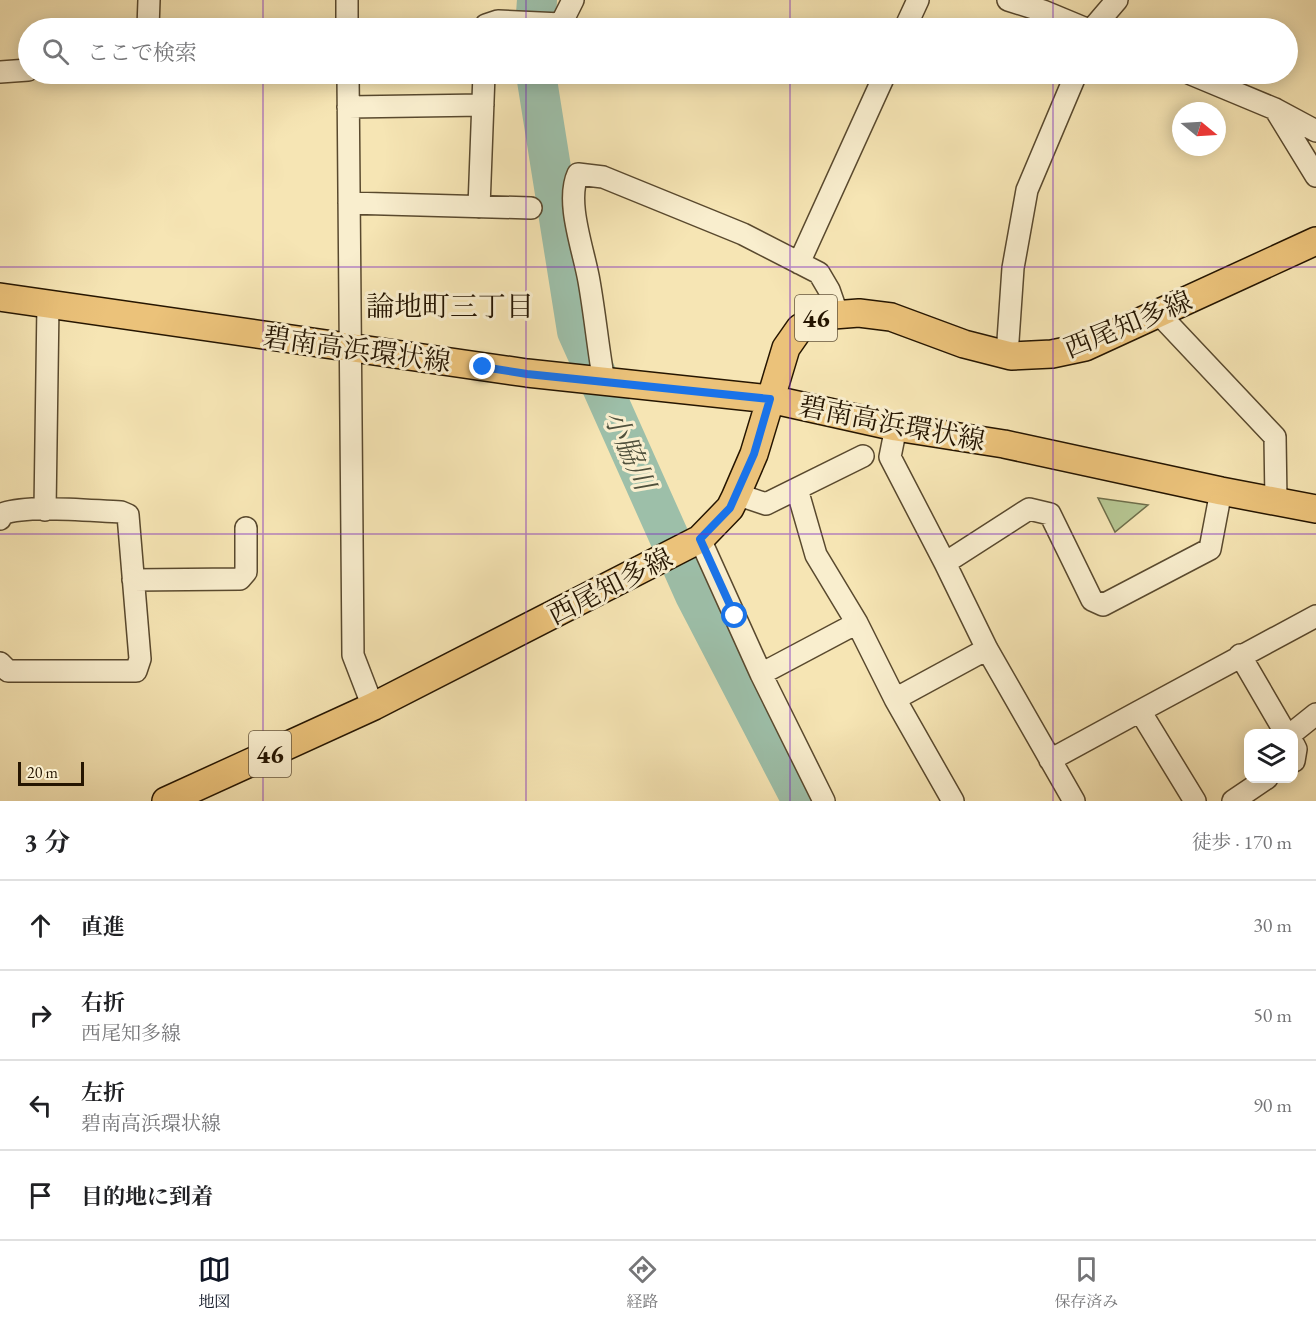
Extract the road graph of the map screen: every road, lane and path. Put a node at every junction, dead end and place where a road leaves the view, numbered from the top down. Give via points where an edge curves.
1 (149, 0) edge
2 (347, 0) edge
3 (573, 0) edge
4 (918, 0) edge
5 (1008, 0) edge
6 (1117, 0) edge
7 (1045, 6) edge
8 (148, 18) edge
9 (347, 18) edge
10 (564, 18) edge
11 (910, 18) edge
12 (1066, 18) edge
13 (1102, 18) edge
14 (18, 71) edge
15 (0, 72) edge
16 (348, 84) edge
17 (484, 84) edge
18 (880, 84) edge
19 (1072, 84) edge
20 (1215, 84) edge
21 (483, 105) junction
22 (348, 107) junction
23 (1275, 109) junction
24 (1316, 130) edge
25 (1316, 176) edge
26 (349, 203) junction
27 (479, 207) junction
28 (531, 208) dead end
29 (1316, 241) edge
30 (799, 263) junction
31 (0, 297) edge
32 (48, 304) junction
33 (837, 313) junction
34 (1159, 314) junction
35 (349, 347) junction
36 (1007, 355) junction
37 (604, 382) junction
38 (770, 399) junction
39 (896, 427) junction
40 (863, 456) dead end
41 (797, 489) junction
42 (1221, 491) junction
43 (736, 494) junction
44 (1276, 501) junction
45 (1316, 509) edge
46 (45, 510) junction
47 (0, 519) edge
48 (246, 528) dead end
49 (700, 539) junction
50 (945, 562) junction
51 (133, 580) junction
52 (1316, 616) edge
53 (857, 623) junction
54 (987, 649) junction
55 (1240, 656) junction
56 (0, 663) edge
57 (761, 674) junction
58 (896, 699) junction
59 (374, 707) junction
60 (1140, 711) junction
61 (1316, 714) edge
62 (1283, 729) edge
63 (1297, 729) edge
64 (1050, 760) junction
65 (1260, 783) edge
66 (166, 801) edge
67 (824, 801) edge
68 (953, 801) edge
69 (1074, 801) edge
70 (1194, 801) edge
71 (1233, 801) edge

1 - 8 street
2 - 9 street
3 - 10 street
4 - 11 street
5 - 7 street
6 - 13 street
7 - 12 street
14 - 15 street
16 - 22 street
17 - 21 street
18 - 30 street
19 - 36 street via 1027,190 1013,268
20 - 23 street
21 - 22 street
21 - 27 street
22 - 26 street
23 - 24 street
23 - 25 street
26 - 27 street
26 - 35 street
27 - 28 street
29 - 34 main road, 西尾知多線 / 46
30 - 33 street via 819,273
30 - 37 street via 743,234 603,177 578,174 574,207
31 - 32 main road, 碧南高浜環状線
32 - 35 main road, 碧南高浜環状線
32 - 46 street
33 - 36 main road, 西尾知多線 / 46 via 891,317
33 - 38 main road, 西尾知多線 / 46 via 820,316 800,328 786,348
34 - 36 main road, 西尾知多線 / 46 via 1085,346 1052,354
34 - 44 street via 1275,437
35 - 37 main road, 碧南高浜環状線
35 - 59 street via 353,655
37 - 38 main road, 碧南高浜環状線
38 - 39 main road, 碧南高浜環状線
38 - 43 main road, 西尾知多線 / 46 via 754,454
39 - 42 main road, 碧南高浜環状線 via 1004,444
39 - 50 street via 890,457
40 - 41 street
41 - 43 street via 766,504
41 - 53 street via 816,555
42 - 44 main road, 碧南高浜環状線
42 - 50 street via 1210,549 1103,605 1092,600 1050,514 1029,509
43 - 49 main road, 西尾知多線 / 46 via 730,508
44 - 45 main road, 碧南高浜環状線
46 - 47 street via 9,512
46 - 51 street via 128,515
48 - 51 street via 246,572 240,579
49 - 57 street
49 - 59 main road, 西尾知多線 / 46
50 - 54 street
51 - 56 street via 140,659 136,671 8,671
52 - 55 street
53 - 57 street
53 - 58 street
54 - 58 street
54 - 64 street
55 - 60 street
55 - 62 street
57 - 67 street
58 - 68 street
59 - 66 main road, 西尾知多線 / 46
60 - 64 street
60 - 70 street
61 - 63 street
64 - 69 street
65 - 71 street

